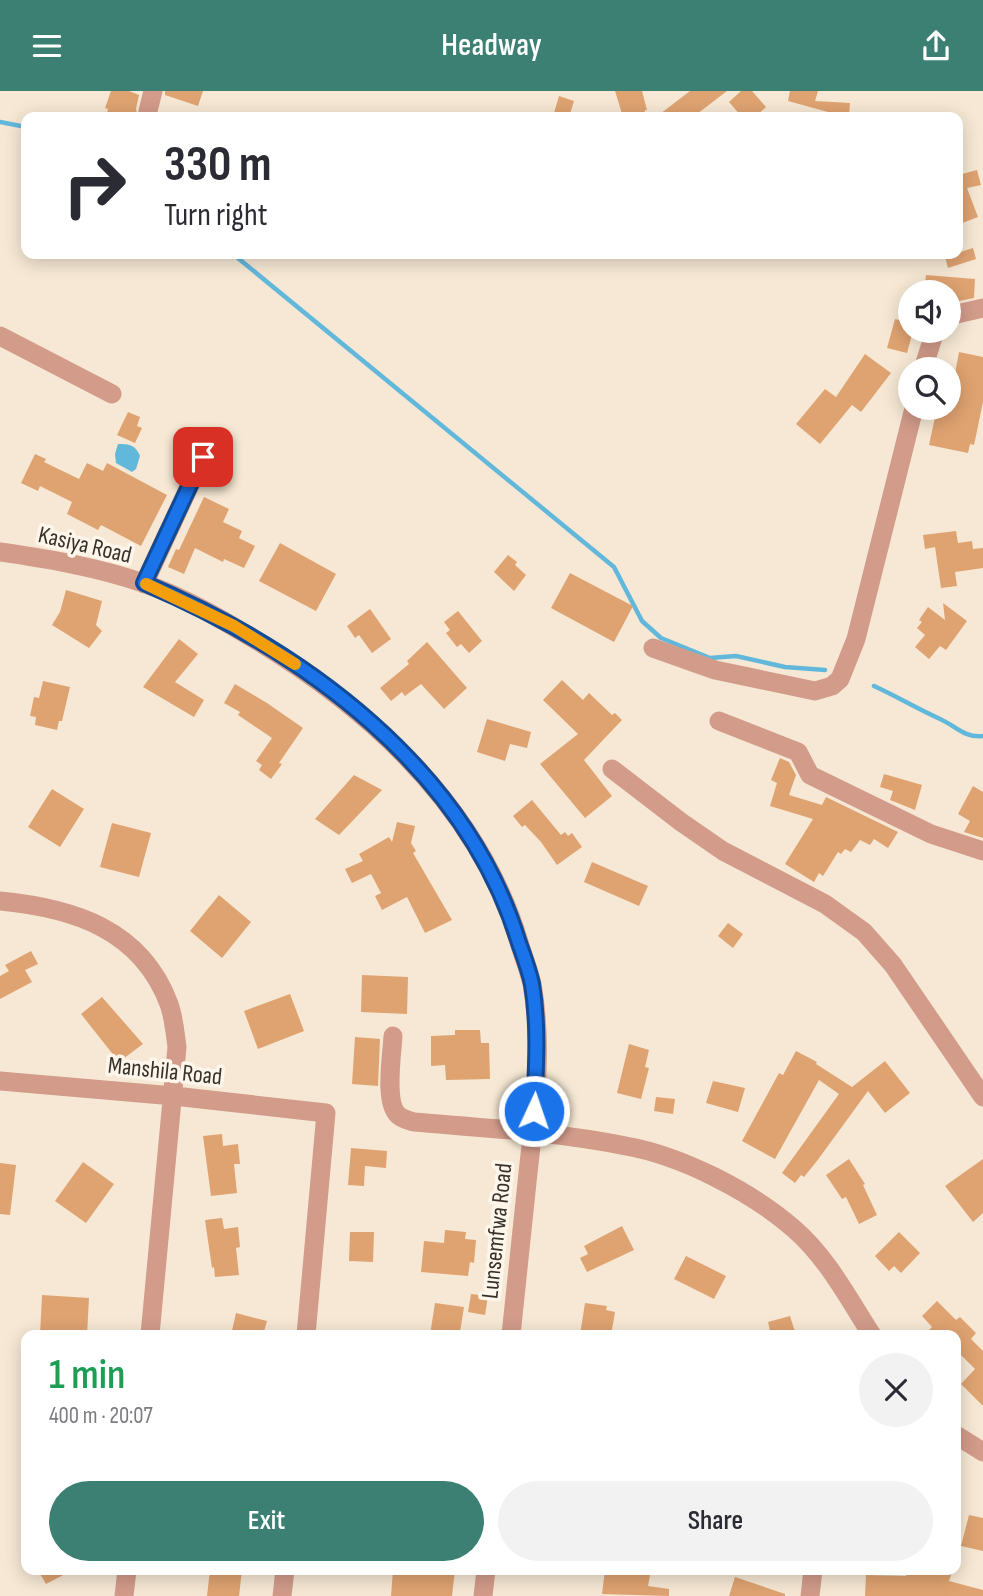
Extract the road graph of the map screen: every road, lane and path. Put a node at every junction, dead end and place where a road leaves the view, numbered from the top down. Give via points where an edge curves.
1 (153, 91) edge
2 (148, 111) dead end
3 (983, 308) edge
4 (961, 313) edge
5 (0, 336) edge
6 (112, 394) dead end
7 (911, 420) edge
8 (203, 457) dead end
9 (0, 552) edge
10 (144, 583) junction
11 (653, 648) dead end
12 (719, 721) dead end
13 (612, 769) dead end
14 (983, 851) edge
15 (0, 901) edge
16 (393, 1036) dead end
17 (0, 1081) edge
18 (174, 1096) junction
19 (983, 1097) edge
20 (533, 1132) junction
21 (151, 1330) edge
22 (306, 1330) edge
23 (512, 1330) edge
24 (869, 1330) edge
25 (961, 1438) edge
26 (983, 1453) edge
27 (126, 1575) edge
28 (284, 1575) edge
29 (485, 1575) edge
30 (812, 1575) edge
31 (124, 1596) edge
32 (282, 1596) edge
33 (483, 1596) edge
34 (810, 1596) edge

1 - 2 street
3 - 4 street
5 - 6 street
7 - 11 street via 856,639 840,679 815,691 715,670
8 - 10 street
9 - 10 street, Kasiya Road
10 - 20 street, Kasiya Road via 234,626 289,660 412,760 450,805 488,864 512,918 531,983 537,1048
12 - 14 street via 797,752 810,775 930,834
13 - 19 street via 723,851 825,904 864,932 893,965
15 - 18 street via 72,913 103,926 132,948 155,975 169,1006 177,1047
16 - 20 street via 390,1091 392,1107 400,1118
17 - 18 street, Manshila Road
18 - 21 street
18 - 22 street, Manshila Road via 326,1113
20 - 23 street, Lunsemfwa Road
20 - 24 street via 629,1146 686,1164 745,1194 794,1228 831,1269
25 - 26 street
27 - 31 street
28 - 32 street
29 - 33 street
30 - 34 street

